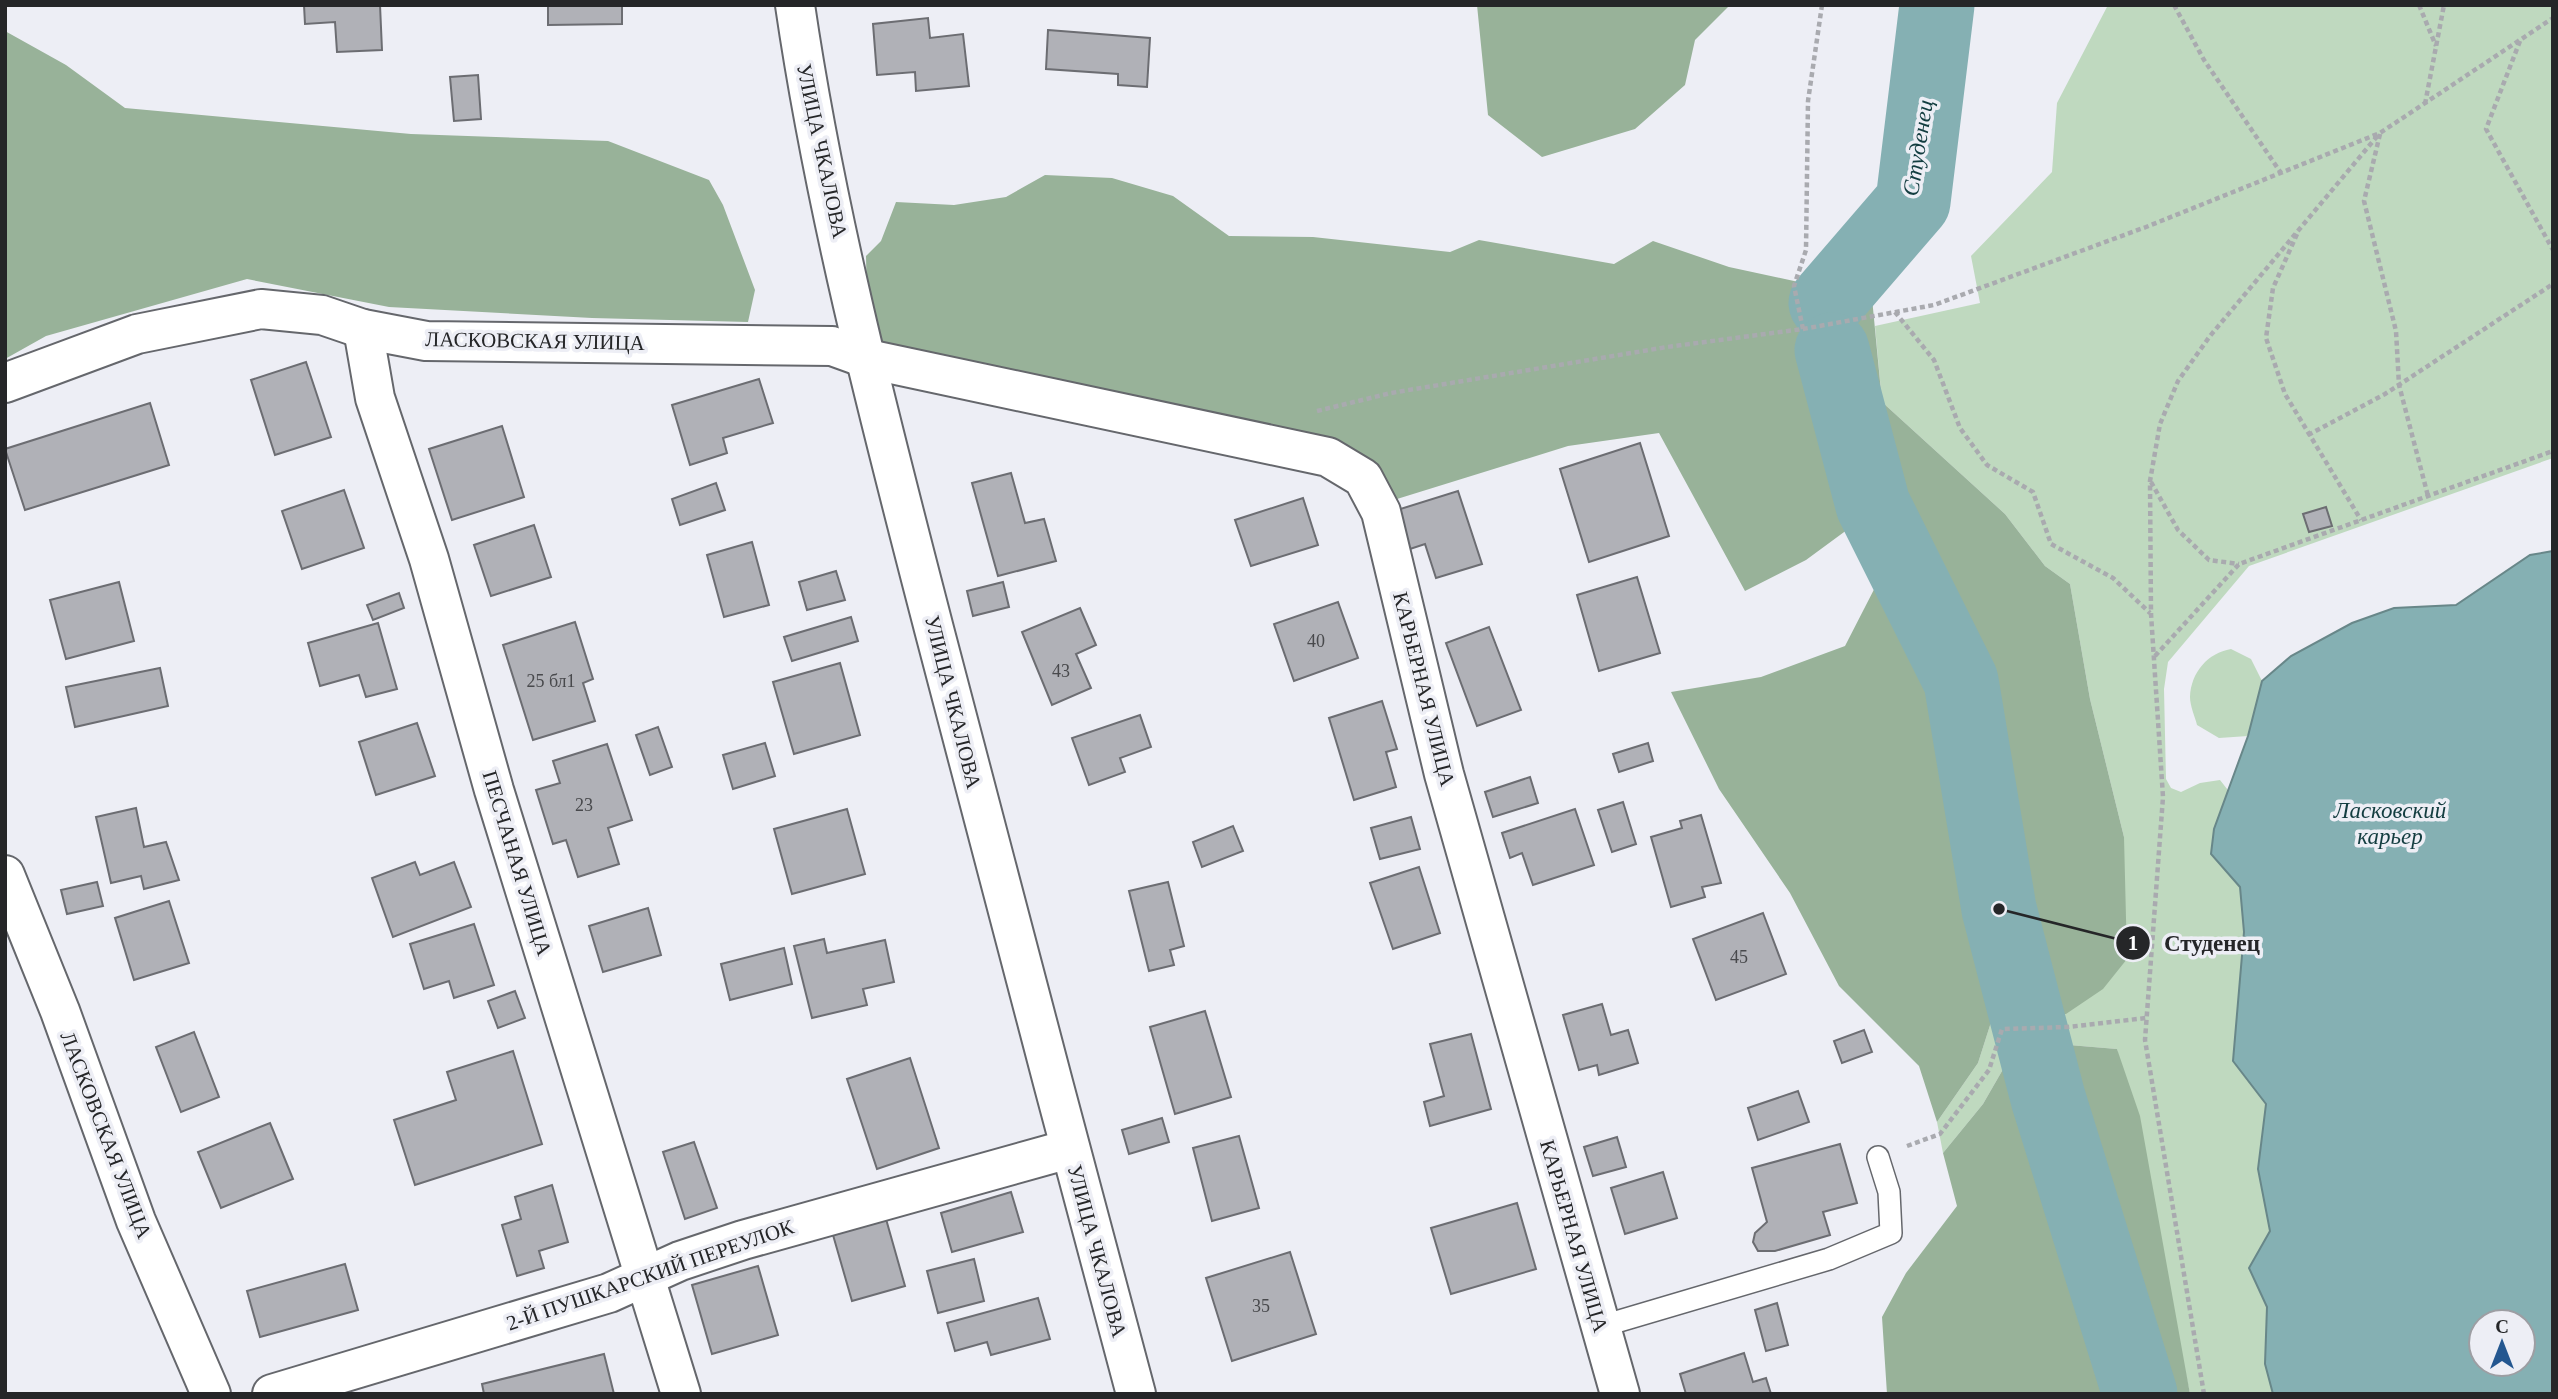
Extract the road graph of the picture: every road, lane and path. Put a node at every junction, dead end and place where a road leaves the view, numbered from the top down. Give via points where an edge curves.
1 (795, 5) edge
2 (1822, 5) edge
3 (2174, 5) edge
4 (2419, 5) edge
5 (2444, 5) edge
6 (2553, 18) edge
7 (2520, 40) junction
8 (2436, 47) junction
9 (2424, 105) junction
10 (2380, 133) junction
11 (2281, 173) junction
12 (2300, 227) junction
13 (2553, 250) edge
14 (2553, 284) edge
15 (1895, 312) junction
16 (363, 329) junction
17 (1804, 329) junction
18 (867, 359) junction
19 (5, 383) edge
20 (2399, 385) junction
21 (1313, 412) dead end
22 (2308, 435) junction
23 (2553, 451) edge
24 (2150, 481) junction
25 (2428, 496) junction
26 (2361, 520) junction
27 (2239, 564) junction
28 (2151, 614) junction
29 (2154, 657) junction
30 (5, 875) edge
31 (2146, 1018) junction
32 (1940, 1134) dead end
33 (1069, 1149) junction
34 (1878, 1157) dead end
35 (643, 1277) junction
36 (1599, 1327) junction
37 (211, 1394) edge
38 (272, 1394) edge
39 (681, 1394) edge
40 (1136, 1394) edge
41 (1620, 1394) edge
42 (2204, 1394) edge

1 - 18 street, УЛИЦА ЧКАЛОВА via 807,92
2 - 17 path via 1808,101 1806,250 1794,286
3 - 11 path via 2204,60
4 - 8 path
5 - 8 path
6 - 7 path
7 - 9 path
7 - 13 path via 2486,129
8 - 9 path
9 - 10 path
10 - 11 path
10 - 12 path
10 - 20 path via 2364,201 2396,331
11 - 15 path via 1934,305
12 - 22 path via 2273,288 2266,338 2285,394
12 - 24 path via 2178,381 2160,424
14 - 20 path
15 - 17 path
15 - 28 path via 1934,360 1960,428 1987,465 2033,492 2051,544 2113,578
16 - 18 street, ЛАСКОВСКАЯ УЛИЦА via 426,341 832,346
16 - 19 street, ЛАСКОВСКАЯ УЛИЦА via 322,315 261,309 137,334
16 - 35 street, ПЕСЧАНАЯ УЛИЦА via 375,398 429,559 494,790
17 - 21 path via 1417,389
18 - 33 street, УЛИЦА ЧКАЛОВА
18 - 36 street, КАРЬЕРНАЯ УЛИЦА via 1328,457 1363,478 1381,512 1444,774
20 - 22 path
20 - 25 path
22 - 26 path
23 - 25 path
24 - 27 path via 2178,530 2208,559
24 - 28 path
25 - 26 path
26 - 27 path
27 - 29 path
28 - 29 path
29 - 31 path via 2163,797
30 - 37 street, ЛАСКОВСКАЯ УЛИЦА via 136,1221
31 - 32 path via 2002,1030 1989,1070
31 - 42 path via 2145,1040
33 - 35 street, 2-Й ПУШКАРСКИЙ ПЕРЕУЛОК via 743,1240
33 - 40 street, УЛИЦА ЧКАЛОВА
34 - 36 lane via 1889,1192 1891,1233 1829,1259
35 - 38 street, 2-Й ПУШКАРСКИЙ ПЕРЕУЛОК via 609,1293
35 - 39 street, ПЕСЧАНАЯ УЛИЦА
36 - 41 street, КАРЬЕРНАЯ УЛИЦА

